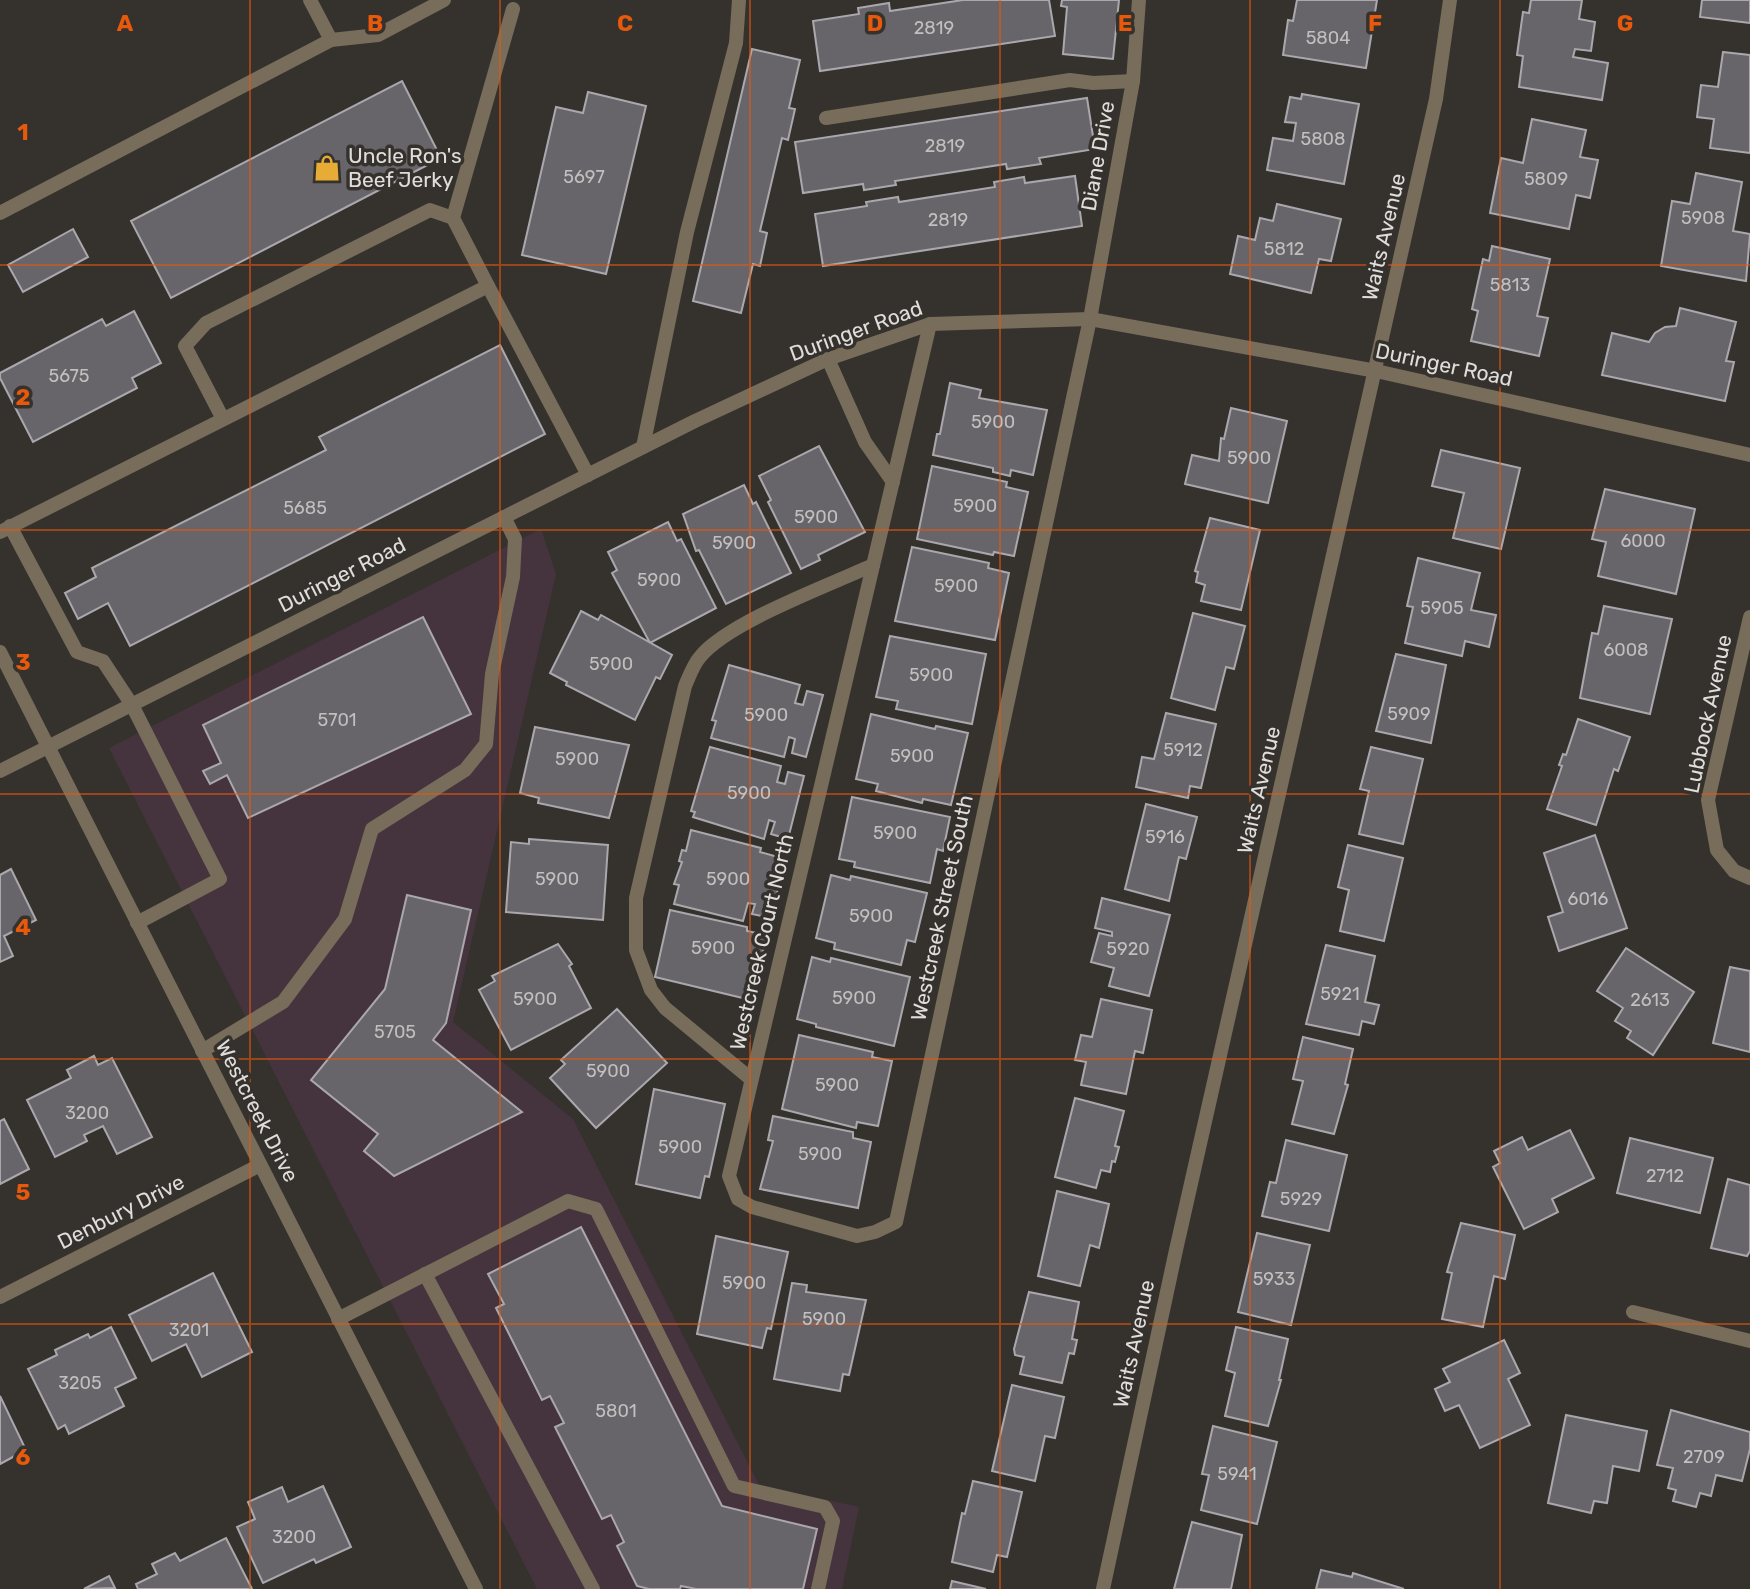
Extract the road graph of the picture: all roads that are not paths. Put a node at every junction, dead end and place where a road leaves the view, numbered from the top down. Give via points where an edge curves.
1 (310, 0) edge
2 (444, 0) edge
3 (739, 0) edge
4 (1139, 0) edge
5 (1450, 0) edge
6 (513, 9) dead end
7 (331, 40) junction
8 (1133, 81) junction
9 (826, 118) dead end
10 (0, 214) edge
11 (453, 218) junction
12 (488, 286) junction
13 (1090, 319) junction
14 (930, 324) junction
15 (828, 359) junction
16 (1376, 370) junction
17 (223, 419) junction
18 (643, 447) junction
19 (1750, 455) edge
20 (588, 475) junction
21 (892, 482) junction
22 (504, 517) junction
23 (5, 529) edge
24 (873, 565) junction
25 (1750, 617) edge
26 (0, 652) edge
27 (132, 705) junction
28 (48, 746) junction
29 (0, 771) edge
30 (1750, 878) edge
31 (137, 922) junction
32 (202, 1051) junction
33 (751, 1079) junction
34 (260, 1166) junction
35 (425, 1274) junction
36 (0, 1297) edge
37 (1633, 1312) dead end
38 (338, 1319) junction
39 (1750, 1341) edge
40 (476, 1589) edge
41 (593, 1589) edge
42 (818, 1589) edge
43 (1103, 1589) edge

1 - 7 street
2 - 7 street via 378,35
3 - 18 street via 736,43 687,232
4 - 8 street, Diane Drive
5 - 16 street, Waits Avenue via 1436,99
6 - 11 street
7 - 10 street
8 - 9 street via 1070,80
8 - 13 street, Diane Drive
11 - 12 street
11 - 17 street via 430,210 206,323 185,346
12 - 17 street
12 - 20 street
13 - 14 street, Duringer Road
13 - 16 street, Duringer Road
13 - 33 street, Westcreek Street South via 896,1222 857,1236 751,1207 738,1199 729,1176
14 - 15 street, Duringer Road
14 - 21 street, Westcreek Court North
15 - 18 street, Duringer Road
15 - 21 street via 865,442
16 - 19 street, Duringer Road
16 - 43 street, Waits Avenue via 1175,1250
17 - 23 street
18 - 20 street, Duringer Road
20 - 22 street, Duringer Road
21 - 24 street, Westcreek Court North
22 - 27 street, Duringer Road
22 - 32 street via 515,539 513,577 492,674 486,744 465,770 372,829 345,919 283,1002
23 - 27 street via 77,652 103,661
24 - 33 street, Westcreek Court North
24 - 33 street, Westcreek Court North via 758,617 711,646 698,659 685,686 636,898 636,950 651,990 665,1008
25 - 30 street, Lubbock Avenue via 1708,800 1717,850 1734,871
26 - 28 street, Westcreek Drive
27 - 28 street, Duringer Road
27 - 31 street via 220,879
28 - 29 street, Duringer Road
28 - 31 street, Westcreek Drive
31 - 32 street, Westcreek Drive
32 - 34 street, Westcreek Drive
34 - 36 street, Denbury Drive
34 - 38 street, Westcreek Drive
35 - 38 street
35 - 41 street
35 - 42 street via 568,1200 596,1209 734,1486 825,1507 834,1521
37 - 39 street
38 - 40 street, Westcreek Drive

